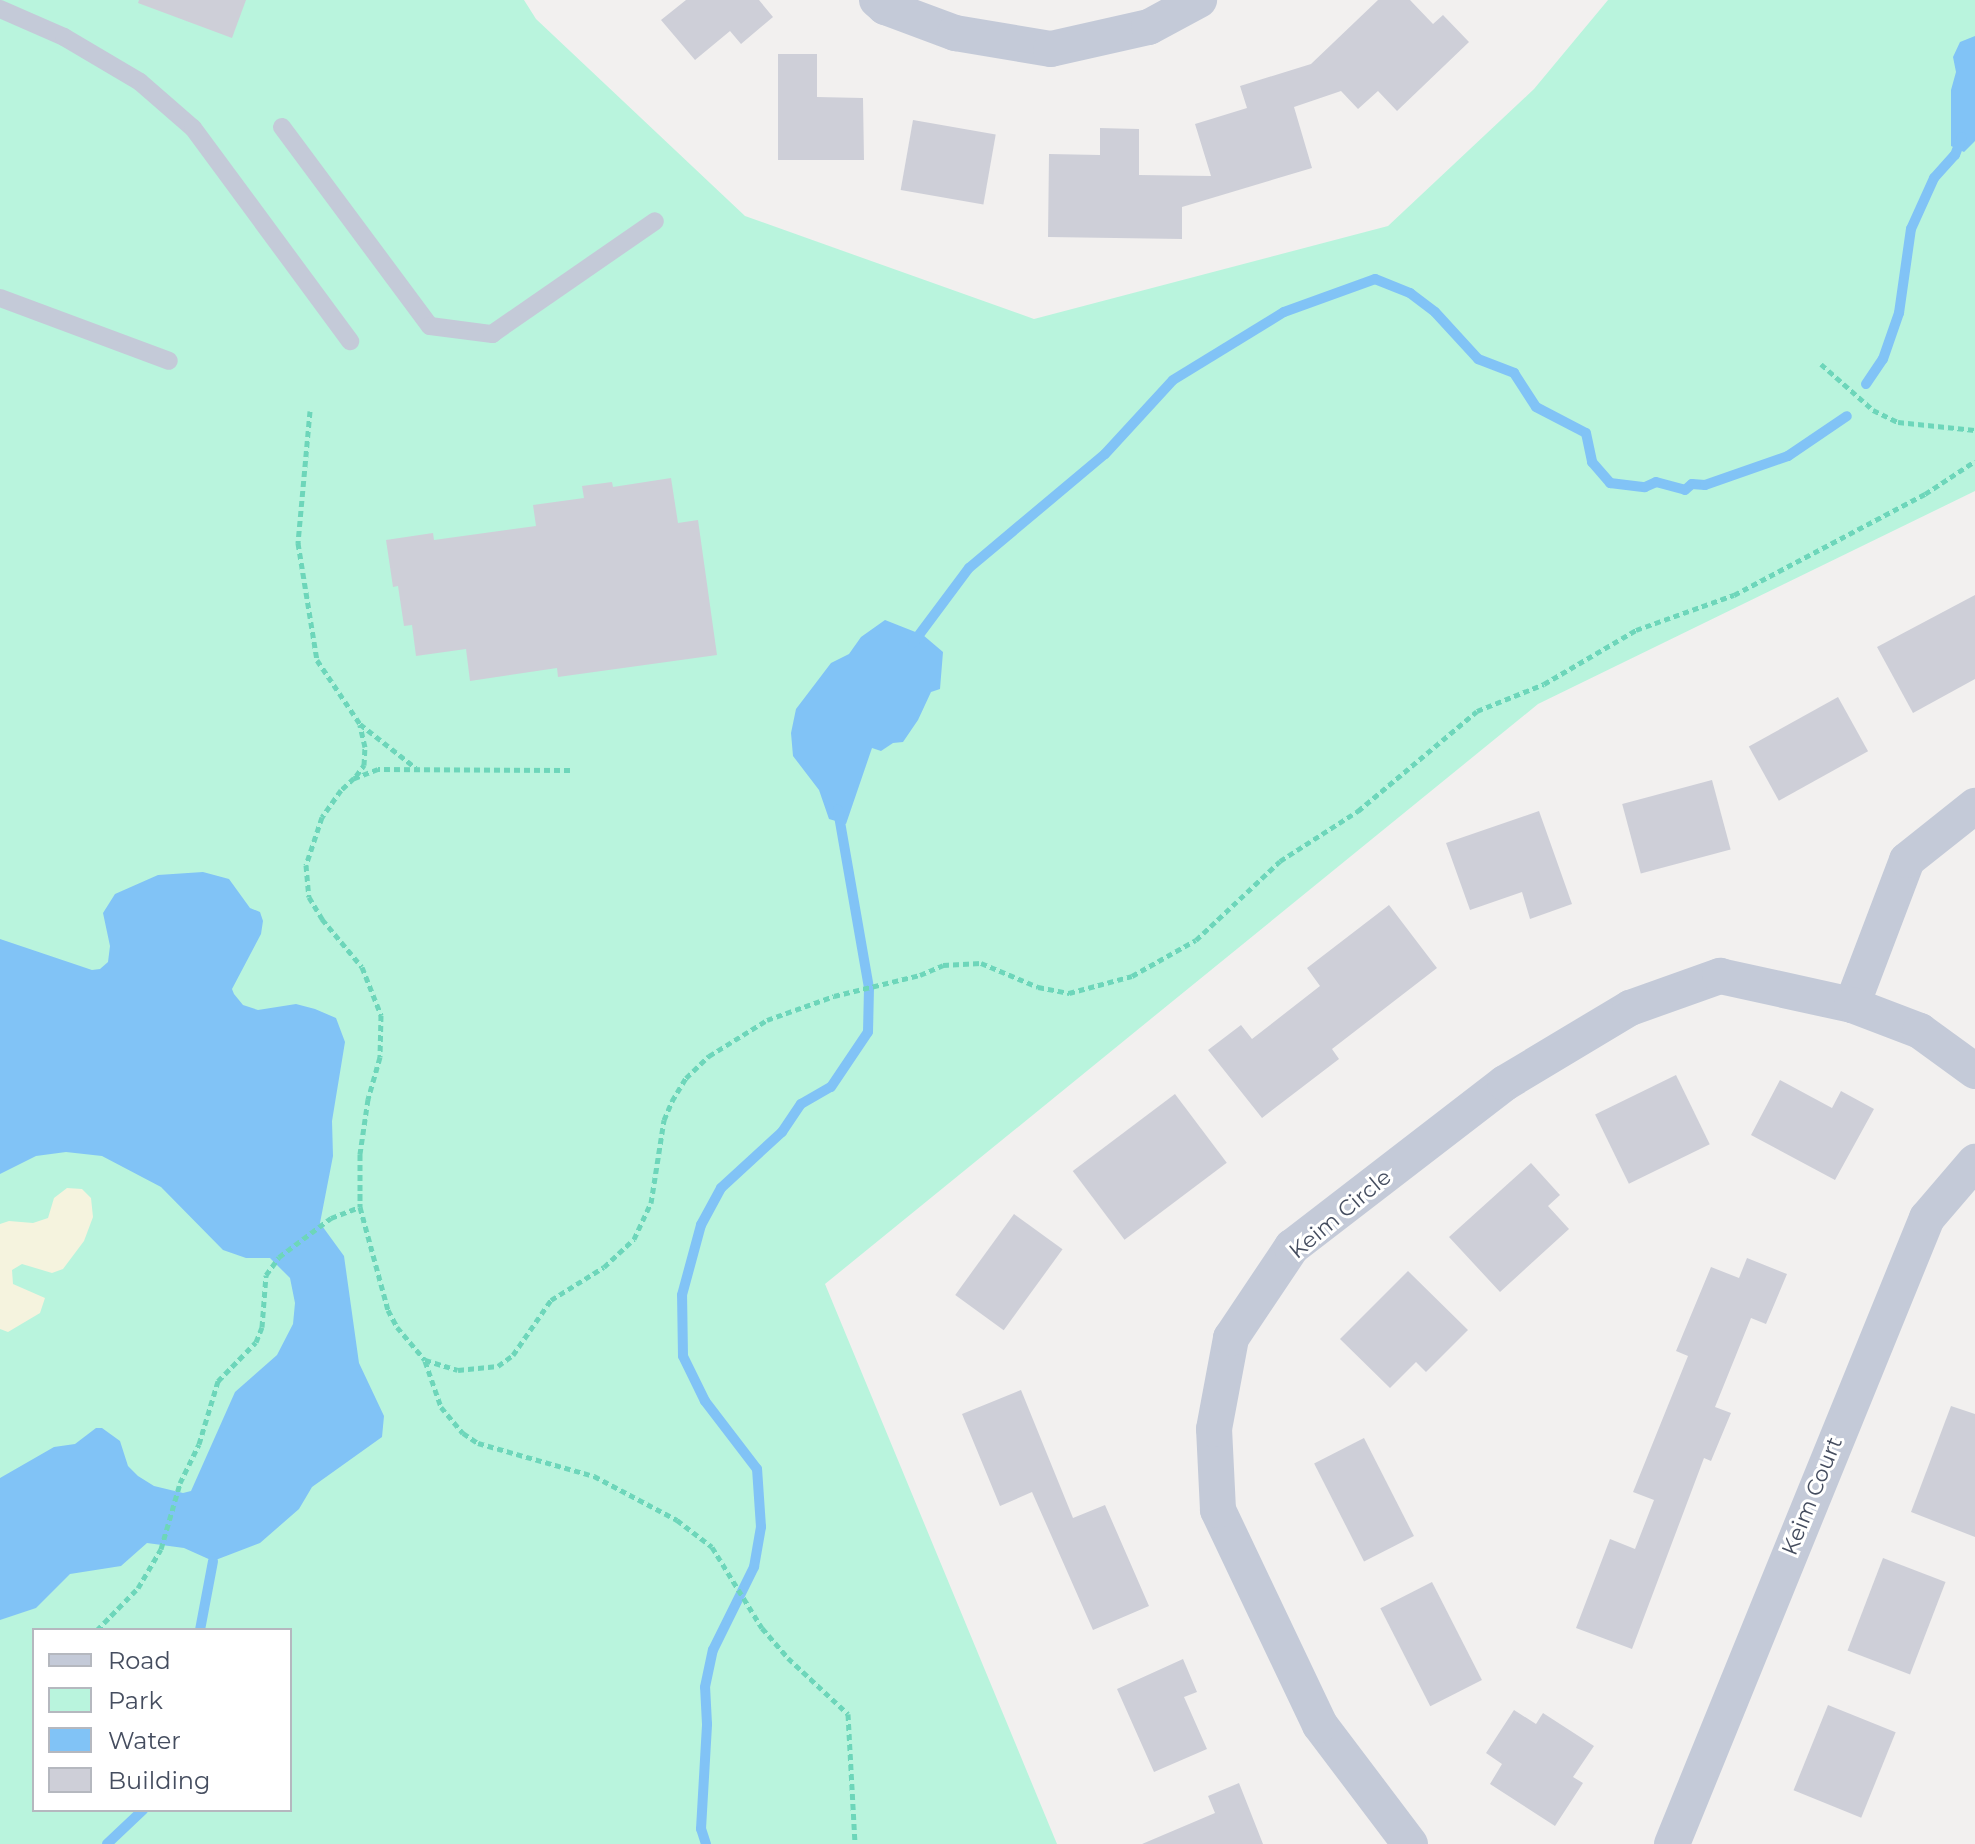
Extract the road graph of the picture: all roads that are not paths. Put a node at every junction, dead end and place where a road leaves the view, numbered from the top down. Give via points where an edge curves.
1 (877, 0) edge
2 (1199, 0) edge
3 (0, 9) edge
4 (282, 127) dead end
5 (655, 221) dead end
6 (0, 298) edge
7 (350, 341) dead end
8 (169, 361) dead end
9 (1975, 806) edge
10 (1852, 1005) junction
11 (1975, 1071) edge
12 (1975, 1162) edge
13 (1410, 1844) edge
14 (1672, 1844) edge

1 - 2 street via 955,33 1051,49 1149,27
3 - 7 lane via 64,37 140,82 193,128
4 - 5 lane via 430,326 492,334
6 - 8 lane
9 - 10 street via 1907,860
10 - 11 street, Keim Circle via 1920,1031
10 - 13 street, Keim Circle via 1720,976 1630,1008 1505,1083 1292,1247 1231,1338 1214,1429 1218,1510 1320,1725
12 - 14 street, Keim Court via 1927,1218

